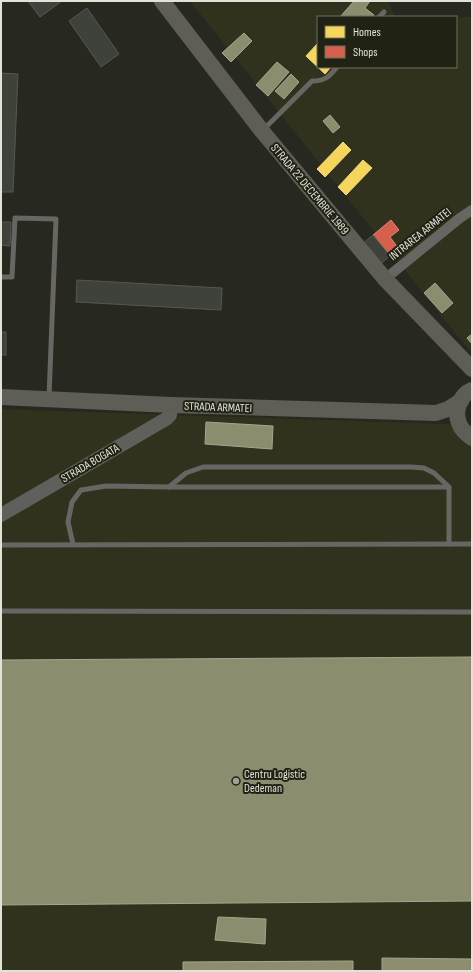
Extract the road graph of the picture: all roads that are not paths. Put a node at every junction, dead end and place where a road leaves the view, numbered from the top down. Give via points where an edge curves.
1 (162, 1) edge
2 (384, 12) dead end
3 (380, 16) edge
4 (336, 68) edge
5 (262, 132) junction
6 (472, 210) edge
7 (1, 277) edge
8 (385, 279) junction
9 (471, 368) edge
10 (467, 394) edge
11 (1, 398) edge
12 (48, 400) junction
13 (171, 405) junction
14 (436, 413) junction
15 (467, 433) edge
16 (449, 487) junction
17 (169, 488) junction
18 (1, 515) edge
19 (73, 544) junction
20 (450, 544) junction
21 (472, 544) edge
22 (1, 545) edge
23 (1, 611) edge
24 (472, 612) edge

1 - 5 main road, STRADA 22 DECEMBRIE 1989
2 - 3 lane
4 - 5 lane via 324,80 312,81
5 - 8 main road, STRADA 22 DECEMBRIE 1989
6 - 8 street, INTRAREA ARMATEI
7 - 12 lane via 12,277 15,218 56,219
8 - 9 main road, STRADA 22 DECEMBRIE 1989
9 - 10 main road, STRADA 22 DECEMBRIE 1989
10 - 14 main road, STRADA ARMATEI via 448,409
10 - 15 main road, STRADA 22 DECEMBRIE 1989 via 458,406 457,415 459,424
11 - 12 main road, STRADA ARMATEI
12 - 13 main road, STRADA ARMATEI
13 - 14 main road, STRADA ARMATEI
13 - 18 main road, STRADA BOGATA via 170,415 166,419
14 - 15 main road, STRADA ARMATEI
16 - 17 lane
16 - 17 lane via 434,473 424,468 203,467 186,473
16 - 20 lane
17 - 19 lane via 106,486 81,490 72,502 68,522
19 - 20 lane
19 - 22 lane
20 - 21 lane
23 - 24 lane

